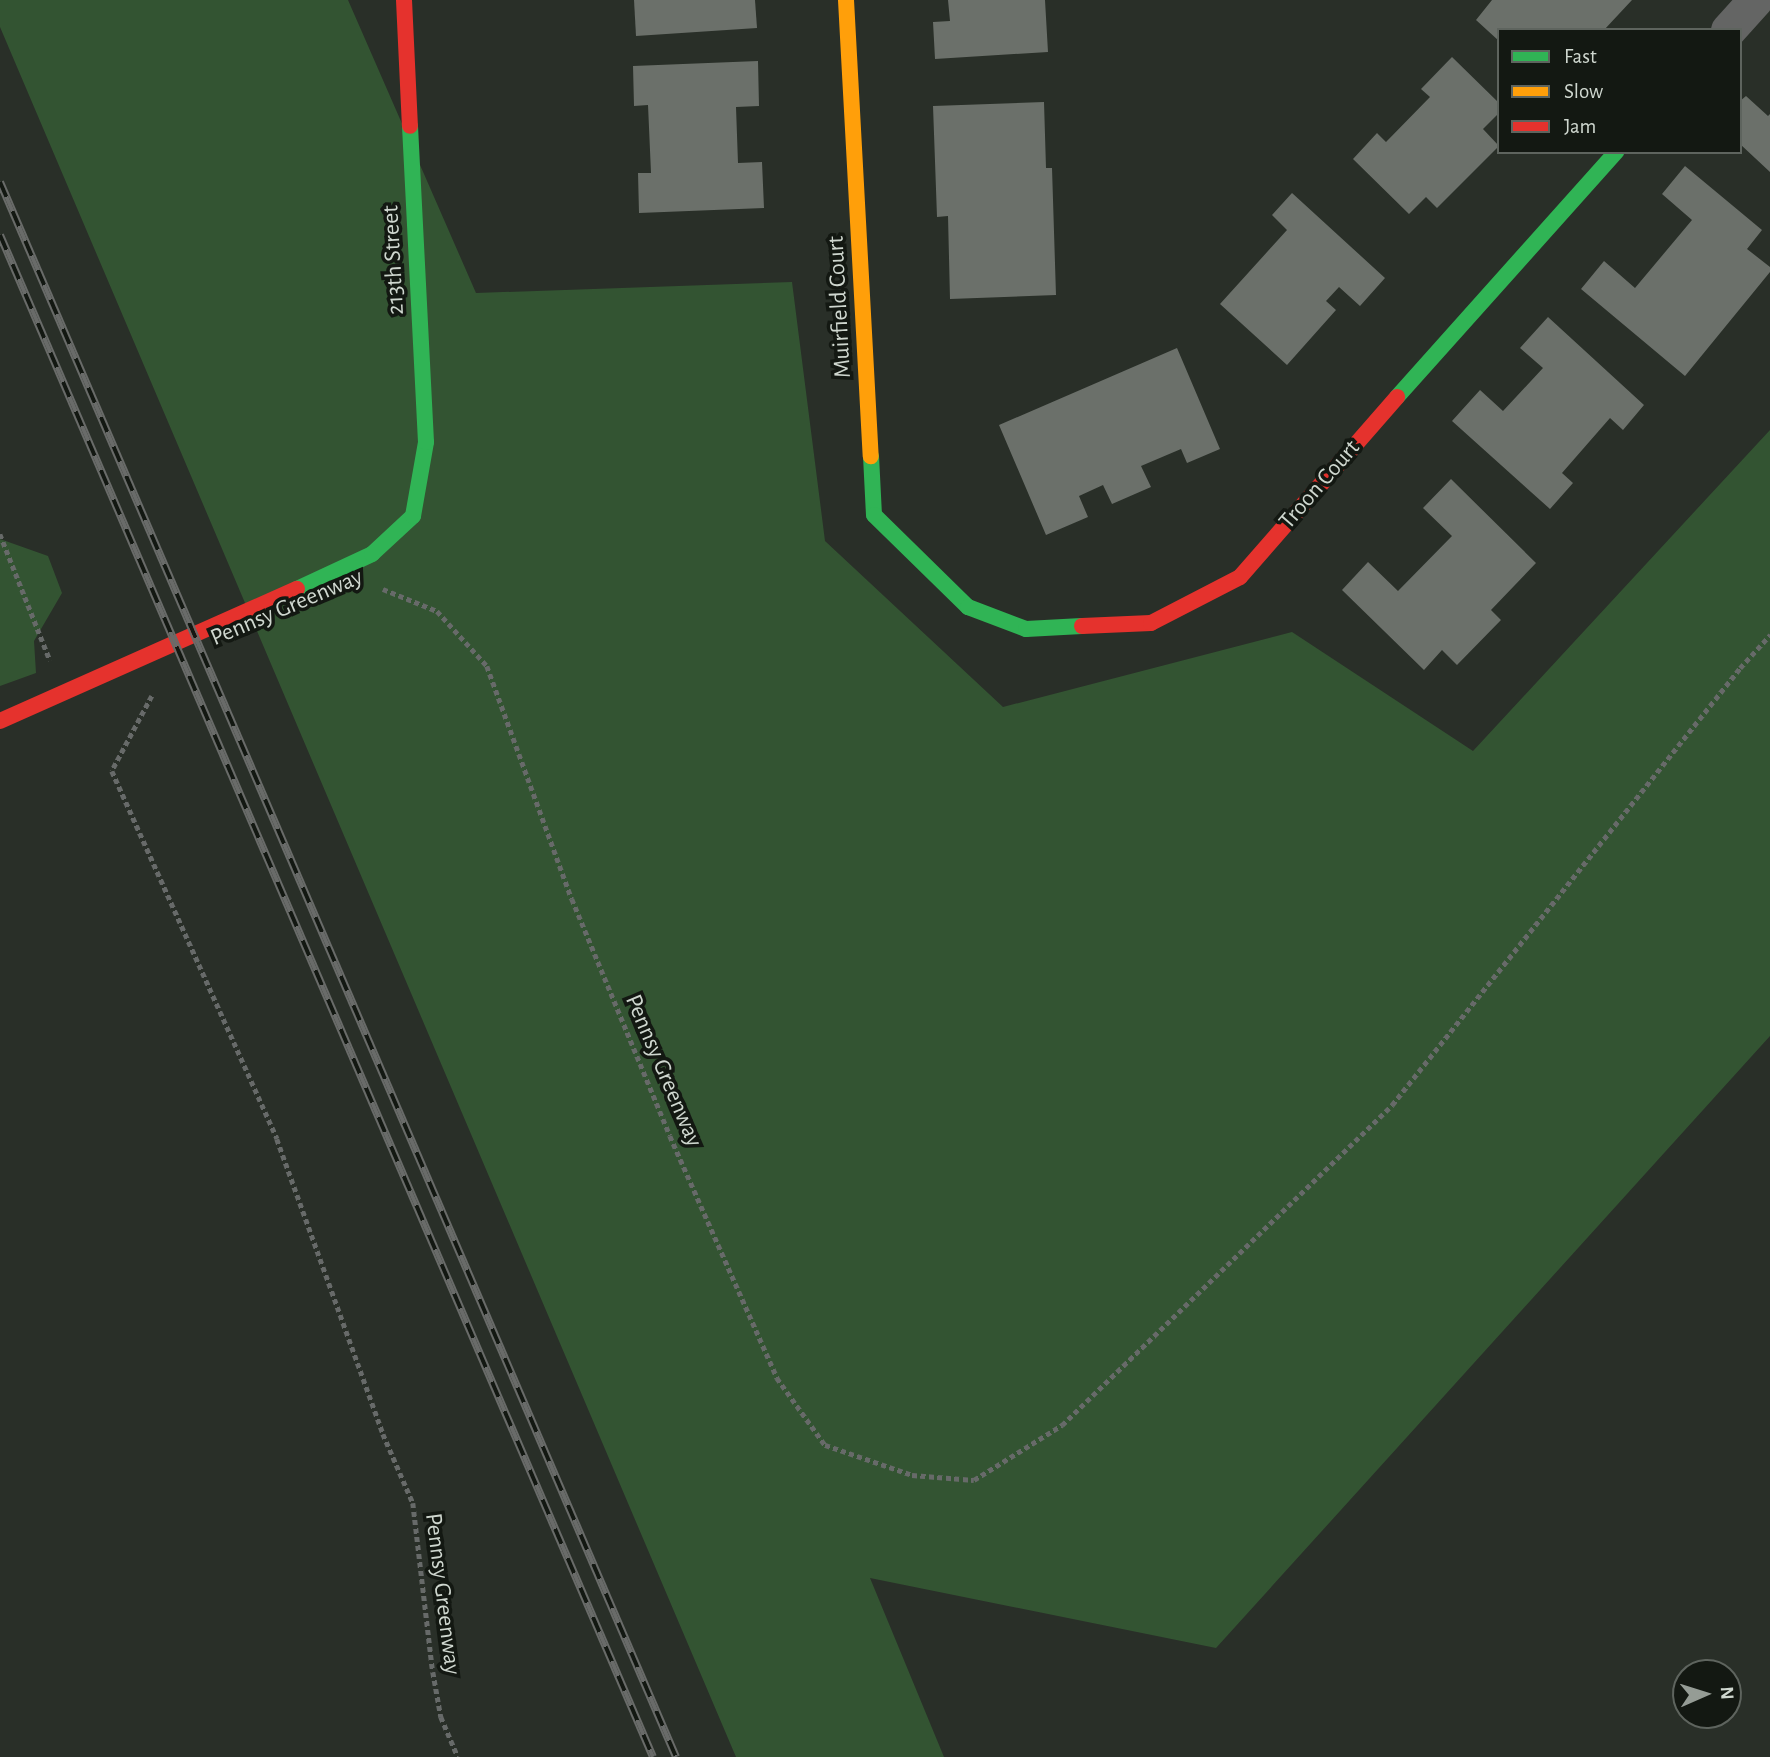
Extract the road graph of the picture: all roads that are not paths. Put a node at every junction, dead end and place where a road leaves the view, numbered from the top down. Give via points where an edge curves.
1 (404, 0) edge
2 (846, 0) edge
3 (1755, 0) edge
4 (1730, 28) edge
5 (1614, 154) edge
6 (944, 581) joint
7 (0, 721) edge

1 - 7 street, 213th Street via 426,442 413,516 372,554 332,574
2 - 6 street, Muirfield Court via 873,515
3 - 4 street
5 - 6 street, Troon Court via 1240,577 1152,623 1026,629 968,607

